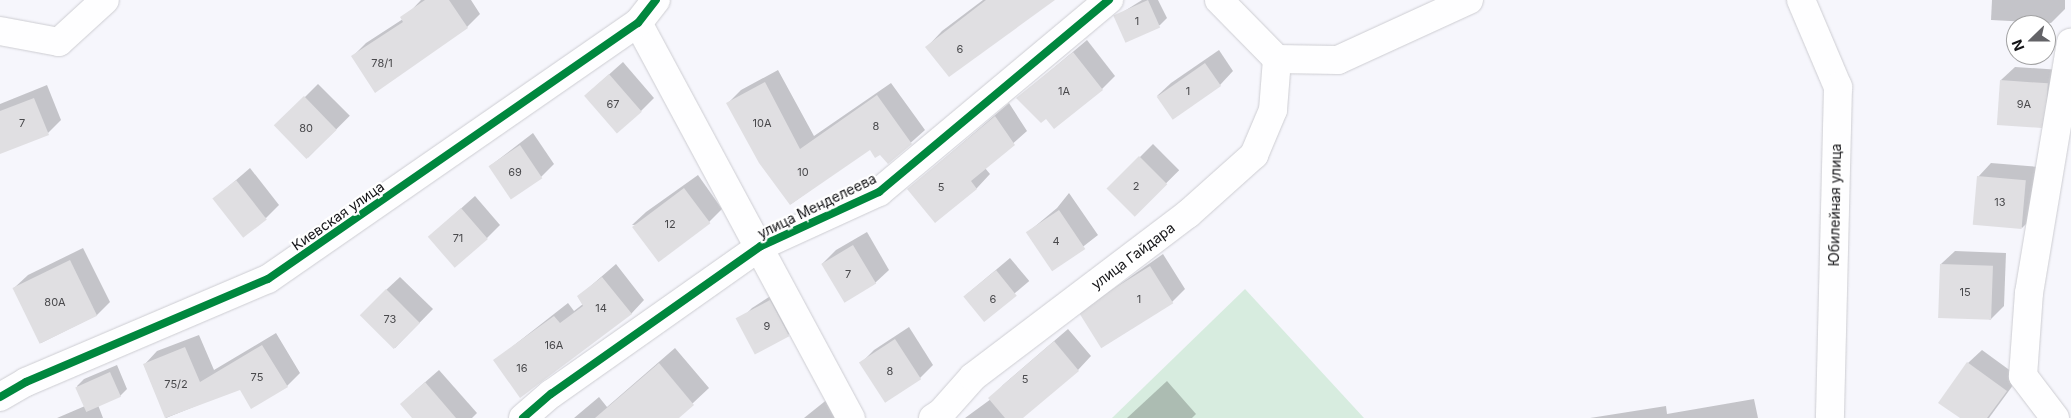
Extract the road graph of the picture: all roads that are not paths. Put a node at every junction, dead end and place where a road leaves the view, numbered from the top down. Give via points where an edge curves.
1 (105, 0) edge
2 (656, 0) edge
3 (1109, 0) edge
4 (1219, 0) edge
5 (1470, 0) edge
6 (1802, 0) edge
7 (638, 23) junction
8 (0, 31) edge
9 (2071, 42) edge
10 (1277, 59) junction
11 (761, 246) junction
12 (0, 397) edge
13 (523, 418) edge
14 (851, 418) edge
15 (933, 418) edge
16 (1830, 418) edge
17 (2054, 418) edge

1 - 8 street via 58,42
2 - 7 street, Киевская улица
3 - 11 street, улица Менделеева via 879,192
4 - 10 street
5 - 10 street via 1338,60
6 - 16 street, Юбилейная улица via 1838,87
7 - 11 street
7 - 12 street, Киевская улица via 268,279 26,382
9 - 17 street via 2029,293 2023,376
10 - 15 street, улица Гайдара via 1273,110 1254,154 1188,214 973,377
11 - 13 street, улица Менделеева via 551,394
11 - 14 street

